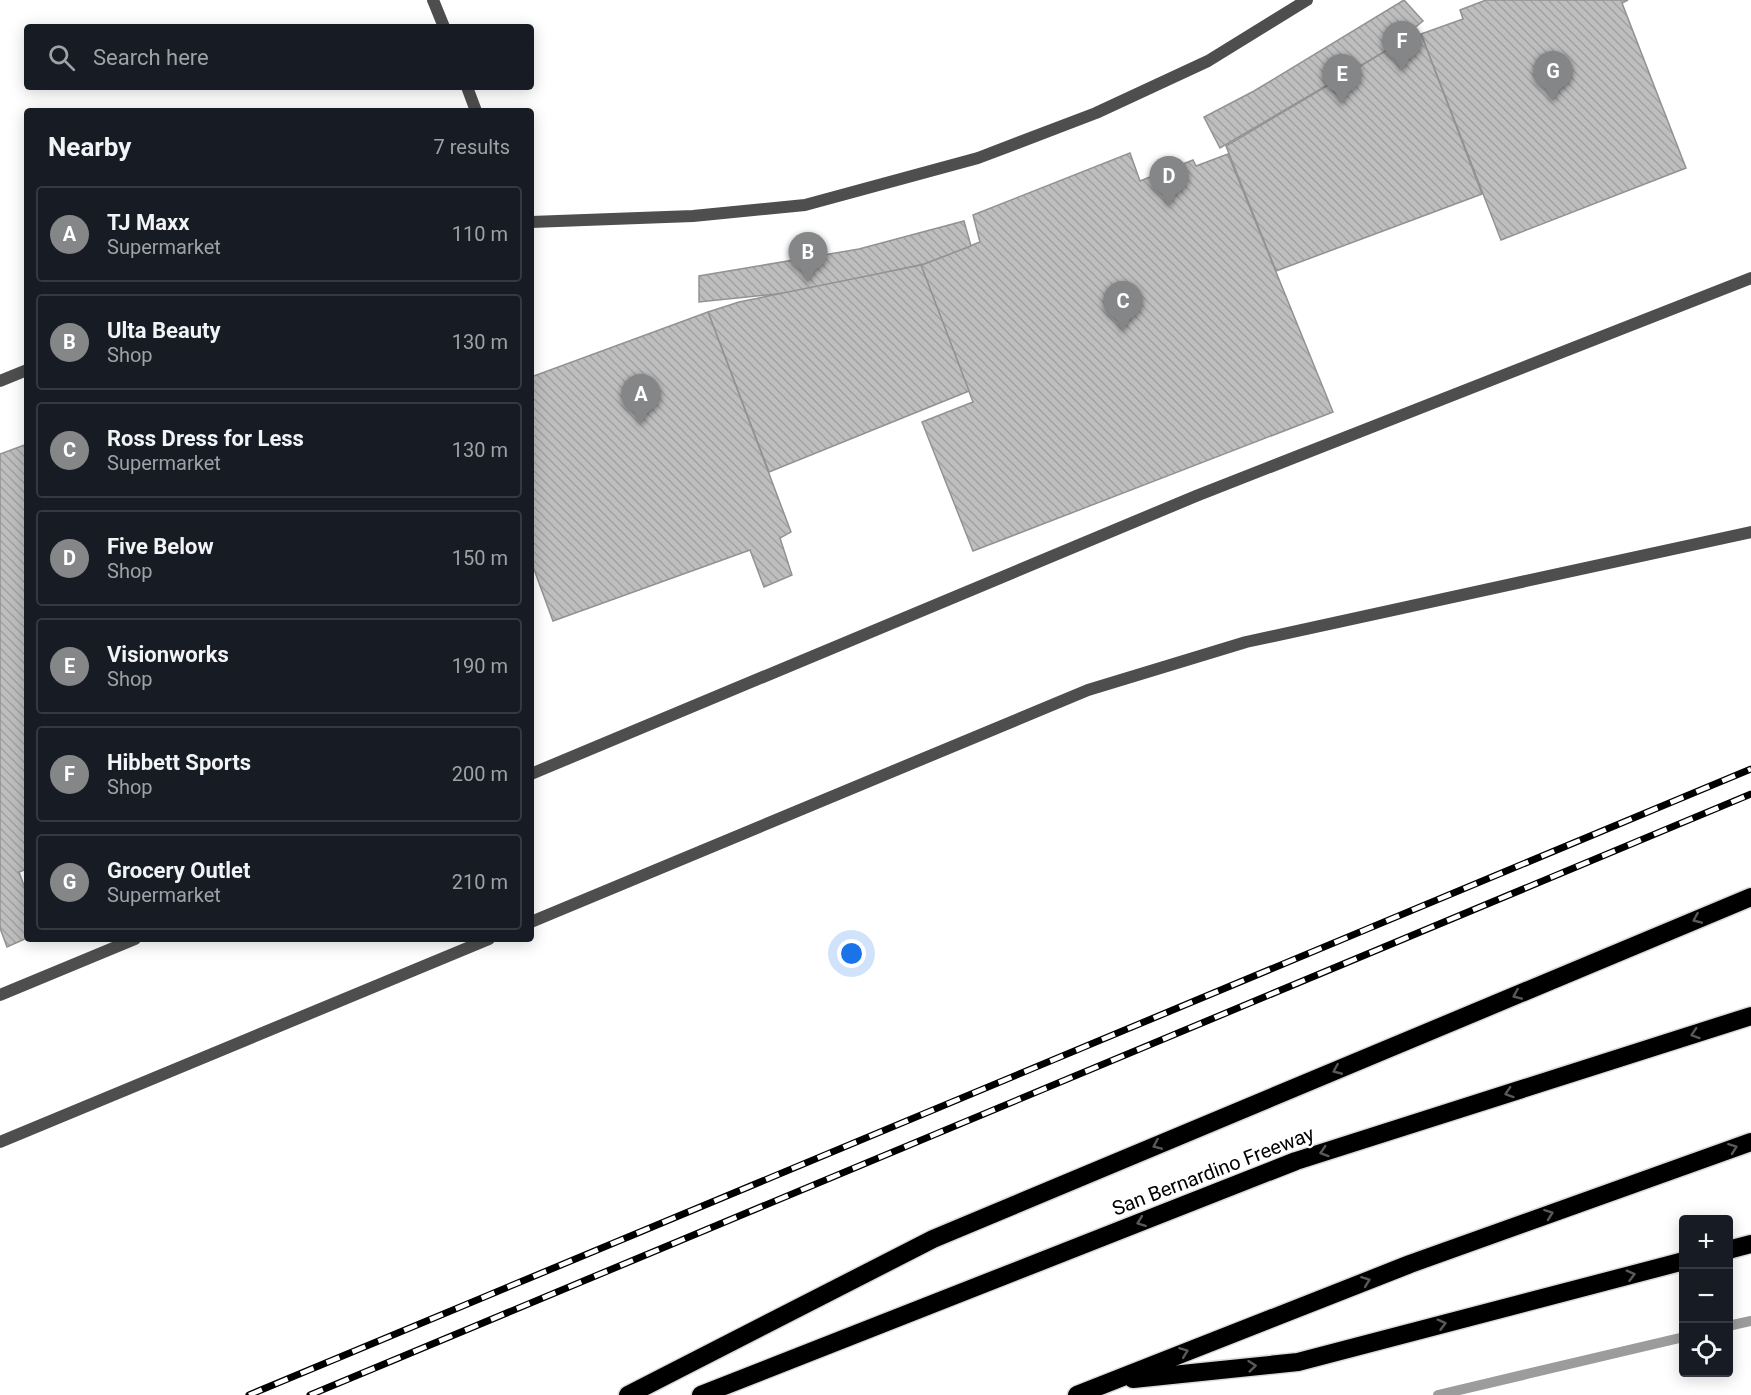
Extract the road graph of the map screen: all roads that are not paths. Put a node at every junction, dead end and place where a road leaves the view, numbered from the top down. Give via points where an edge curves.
1 (434, 0) edge
2 (1307, 0) edge
3 (443, 24) edge
4 (467, 90) edge
5 (475, 108) edge
6 (534, 222) edge
7 (1751, 278) edge
8 (24, 371) edge
9 (0, 381) edge
10 (1751, 532) edge
11 (534, 773) edge
12 (1751, 897) edge
13 (534, 921) edge
14 (128, 942) edge
15 (482, 942) edge
16 (0, 995) edge
17 (1751, 1016) edge
18 (0, 1142) edge
19 (1751, 1142) edge
20 (1751, 1244) edge
21 (1733, 1249) edge
22 (1679, 1262) edge
23 (1110, 1381) junction
24 (628, 1395) edge
25 (701, 1395) edge
26 (1077, 1395) edge

1 - 3 lane
2 - 6 lane via 1208,61 1096,112 967,161 805,205 693,216
4 - 5 lane
7 - 11 lane via 1196,496
8 - 9 lane
10 - 13 lane via 1246,642 1088,690
12 -> 24 highway via 933,1239
14 - 16 lane
15 - 18 lane
17 -> 25 highway, San Bernardino Freeway via 1296,1161
23 -> 19 highway via 1410,1264
20 - 21 highway
23 -> 22 highway via 1298,1362
23 - 26 highway

